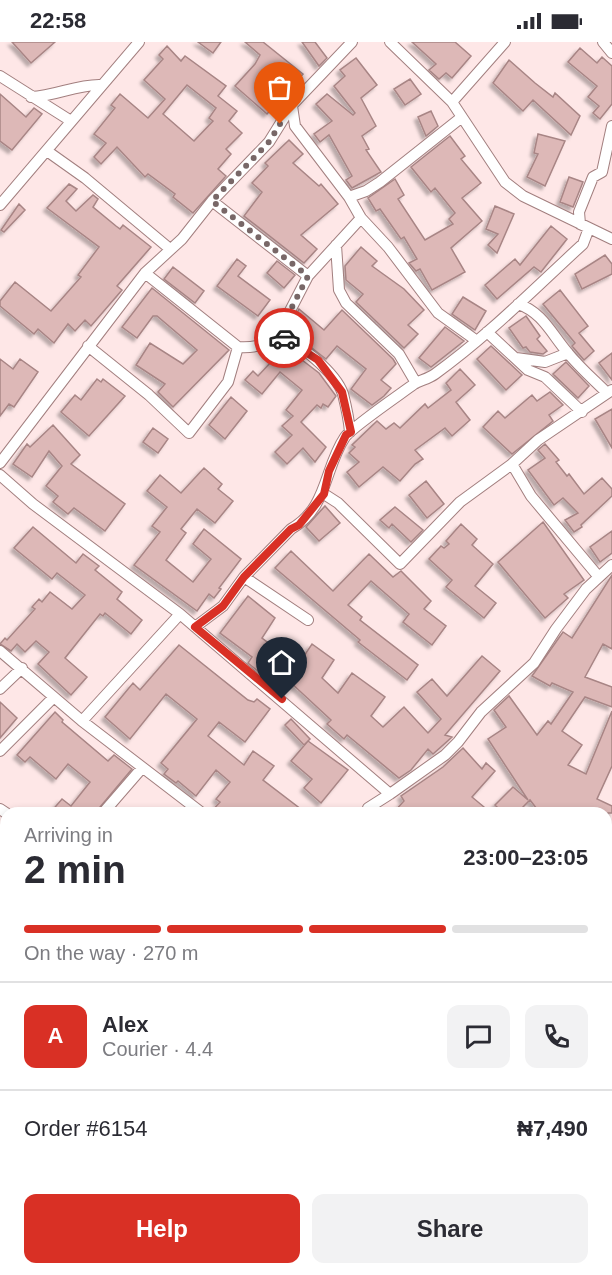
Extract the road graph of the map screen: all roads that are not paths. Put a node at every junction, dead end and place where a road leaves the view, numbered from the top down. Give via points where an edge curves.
1 (139, 42) edge
2 (352, 42) edge
3 (390, 42) edge
4 (506, 42) edge
5 (603, 42) edge
6 (612, 52) edge
7 (0, 76) edge
8 (102, 85) junction
9 (31, 97) junction
10 (452, 102) junction
11 (292, 105) junction
12 (462, 117) junction
13 (71, 121) junction
14 (612, 126) edge
15 (47, 151) junction
16 (348, 197) junction
17 (212, 201) junction
18 (0, 205) edge
19 (361, 218) junction
20 (588, 228) junction
21 (612, 239) edge
22 (336, 244) junction
23 (170, 249) junction
24 (145, 273) junction
25 (308, 276) junction
26 (518, 304) junction
27 (488, 332) junction
28 (277, 336) junction
29 (477, 341) junction
30 (88, 346) junction
31 (238, 347) junction
32 (568, 353) junction
33 (516, 358) junction
34 (416, 383) junction
35 (610, 391) edge
36 (582, 412) junction
37 (351, 432) junction
38 (0, 463) edge
39 (512, 464) junction
40 (0, 475) edge
41 (324, 494) junction
42 (612, 565) edge
43 (598, 576) junction
44 (244, 577) junction
45 (180, 614) junction
46 (308, 620) dead end
47 (195, 627) junction
48 (0, 651) edge
49 (22, 668) junction
50 (0, 688) edge
51 (53, 698) junction
52 (82, 721) junction
53 (0, 751) edge
54 (142, 768) junction
55 (390, 794) junction
56 (108, 807) edge
57 (193, 807) edge
58 (370, 807) edge

1 - 8 street
2 - 11 street
3 - 10 street
4 - 10 street
5 - 6 street
7 - 9 street
8 - 9 street via 86,84 53,96
8 - 13 street
9 - 13 street
10 - 12 street
11 - 16 street via 295,126
11 - 17 street via 269,142
12 - 16 street via 380,182
12 - 20 street via 505,182 523,196
13 - 15 street
14 - 20 street via 602,172 593,177 579,212 580,224
15 - 18 street
15 - 23 street
16 - 19 street
17 - 23 street
17 - 25 street
19 - 22 street
19 - 29 street via 438,313
20 - 21 street
20 - 26 street via 583,244
22 - 25 street
22 - 34 street via 339,290 346,303 399,354
23 - 24 street
24 - 30 street
24 - 31 street
25 - 28 street
26 - 27 street
26 - 32 street via 541,318
27 - 29 street
27 - 33 street
28 - 31 street via 251,348
28 - 37 street via 287,338 318,360 342,392
29 - 34 street via 432,376
30 - 31 street via 189,433 228,382
30 - 38 street
32 - 33 street via 544,362
32 - 35 street
33 - 36 street via 545,377
34 - 37 street
35 - 36 street
36 - 39 street via 538,440
37 - 41 street via 329,471
39 - 41 street via 460,502 400,564
39 - 43 street via 531,496
40 - 45 street
41 - 44 street via 299,525
42 - 43 street
43 - 55 street via 530,667 481,712 445,755
44 - 46 street
44 - 47 street via 223,606
45 - 47 street
45 - 52 street
47 - 55 street
48 - 49 street
49 - 50 street
49 - 51 street
51 - 52 street
51 - 53 street
52 - 54 street
54 - 56 street
54 - 57 street
55 - 58 street

